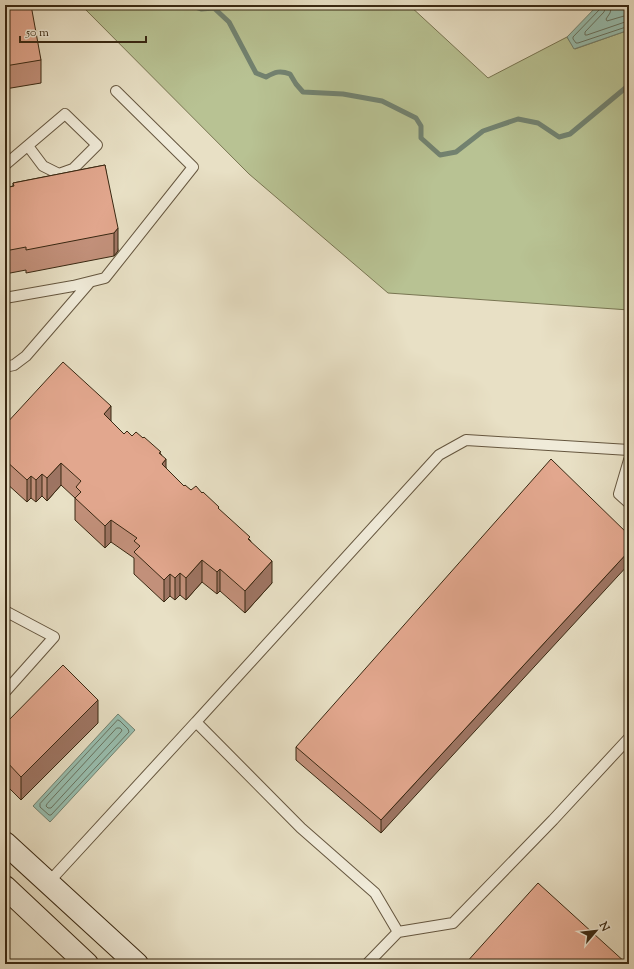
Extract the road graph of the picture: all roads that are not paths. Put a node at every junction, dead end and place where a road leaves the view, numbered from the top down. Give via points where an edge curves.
1 (116, 91) dead end
2 (28, 146) junction
3 (5, 166) edge
4 (90, 282) junction
5 (5, 298) edge
6 (5, 367) edge
7 (629, 450) edge
8 (629, 460) edge
9 (629, 503) edge
10 (5, 611) edge
11 (5, 692) edge
12 (196, 722) junction
13 (629, 738) edge
14 (5, 843) edge
15 (48, 883) junction
16 (5, 887) edge
17 (398, 932) junction
18 (88, 964) edge
19 (137, 964) edge
20 (367, 964) edge

1 - 4 lane via 193,167 105,278
2 - 2 lane via 65,114 97,145 73,169 59,174 43,166
2 - 3 lane
4 - 5 lane
4 - 6 lane via 26,356 14,365
7 - 12 lane via 466,440 439,455
8 - 9 lane via 619,494
10 - 11 lane via 54,637
12 - 15 lane
12 - 17 lane via 301,828 375,893
13 - 17 lane via 453,923
14 - 15 main road
15 - 19 main road
16 - 18 main road
17 - 20 lane

